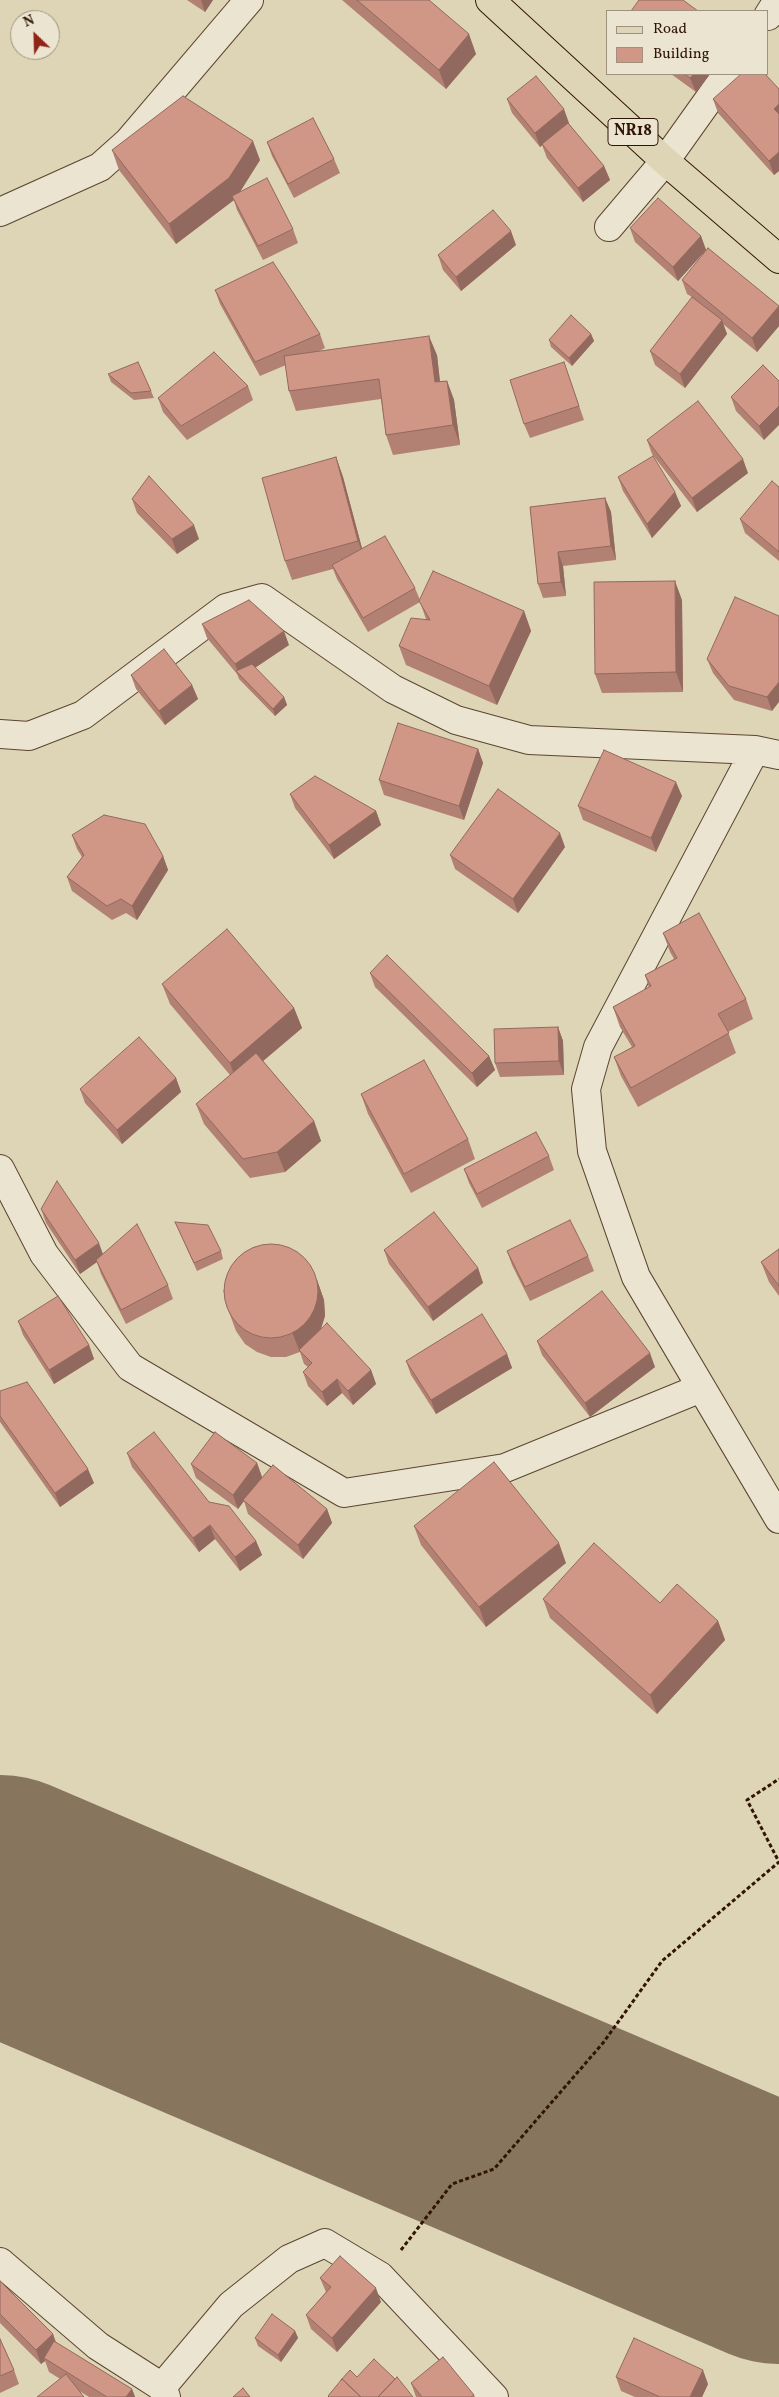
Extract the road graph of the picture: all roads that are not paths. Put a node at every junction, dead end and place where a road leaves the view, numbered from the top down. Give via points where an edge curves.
1 (249, 0) edge
2 (490, 0) edge
3 (778, 0) edge
4 (769, 14) edge
5 (726, 75) edge
6 (665, 161) junction
7 (0, 212) edge
8 (609, 227) dead end
9 (779, 260) edge
10 (0, 734) edge
11 (767, 752) edge
12 (0, 1169) edge
13 (701, 1388) junction
14 (779, 1519) edge
15 (0, 2262) edge
16 (164, 2392) edge
17 (494, 2397) edge

1 - 7 street via 128,142 100,167
2 - 6 main road, NR18
3 - 4 street
5 - 6 street
6 - 8 street
6 - 9 main road, NR18
10 - 11 street via 29,736 83,716 226,608 262,598 393,689 456,720 529,740
11 - 13 street via 598,1047 586,1089 592,1151 636,1277
12 - 13 street via 44,1254 130,1367 344,1493 506,1468
13 - 14 street
15 - 16 street via 98,2346
16 - 17 street via 231,2306 289,2259 325,2244 380,2276

